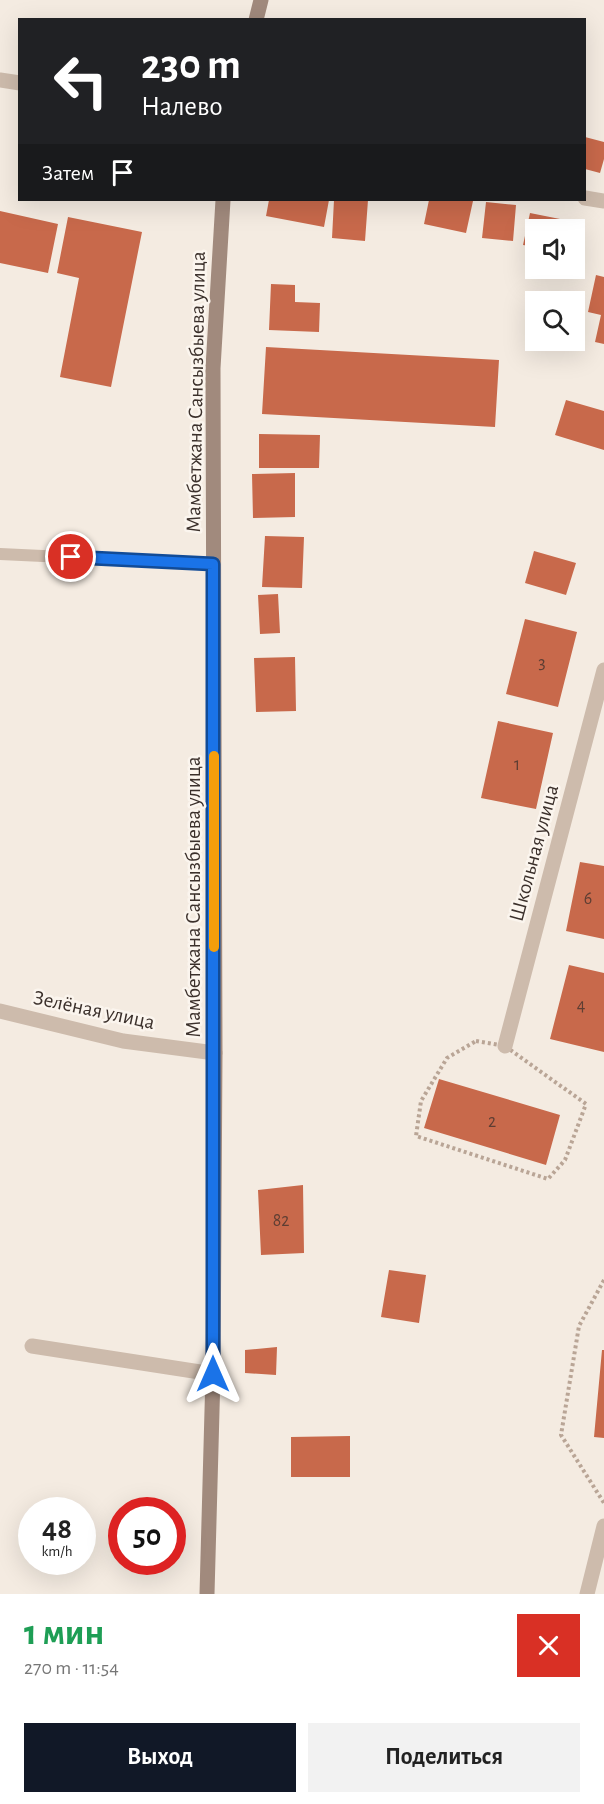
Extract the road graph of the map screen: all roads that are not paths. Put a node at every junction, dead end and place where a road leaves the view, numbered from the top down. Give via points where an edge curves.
1 (261, 0) edge
2 (256, 18) edge
3 (0, 80) edge
4 (18, 83) edge
5 (586, 198) edge
6 (223, 201) edge
7 (604, 201) edge
8 (0, 554) edge
9 (213, 564) junction
10 (604, 673) edge
11 (0, 1011) edge
12 (505, 1046) road end
13 (215, 1053) junction
14 (32, 1346) dead end
15 (213, 1374) junction
16 (604, 1526) edge
17 (207, 1594) edge
18 (587, 1594) edge

1 - 2 main road
3 - 4 street
5 - 7 street
6 - 9 main road, Мамбетжана Сансызбыева улица via 213,368
8 - 9 lane
9 - 13 main road, Мамбетжана Сансызбыева улица
10 - 12 street, Школьная улица
11 - 13 street, Зелёная улица via 123,1041
13 - 15 main road, Мамбетжана Сансызбыева улица
14 - 15 street
15 - 17 main road, Мамбетжана Сансызбыева улица
16 - 18 street

